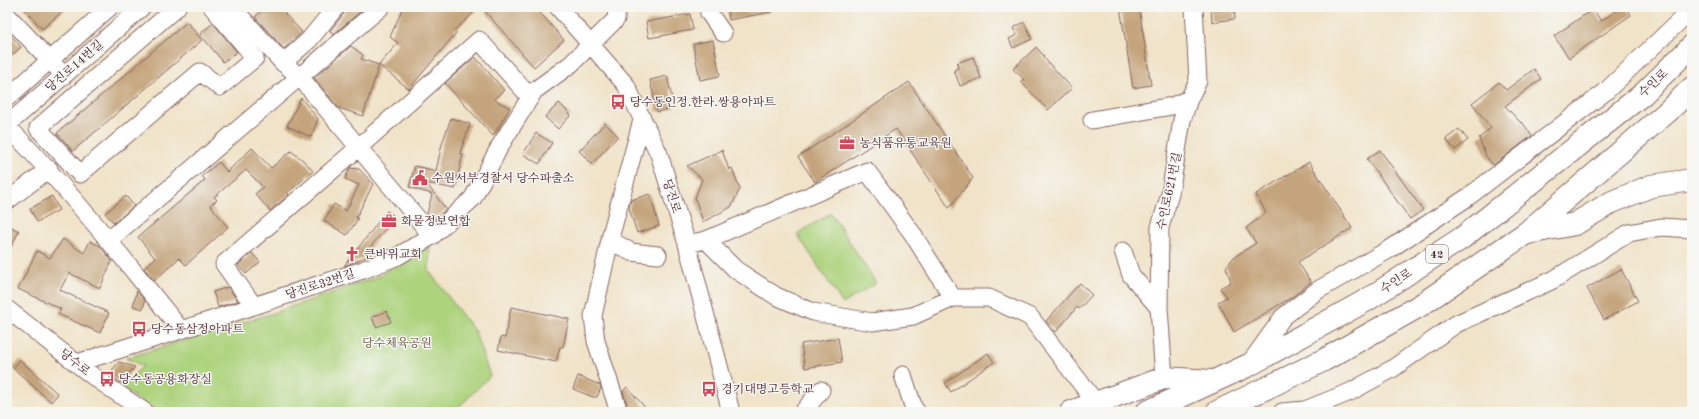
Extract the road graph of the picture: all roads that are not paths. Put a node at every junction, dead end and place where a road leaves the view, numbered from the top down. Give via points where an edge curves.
1 (12, 7) edge
2 (110, 7) edge
3 (142, 7) edge
4 (177, 7) edge
5 (212, 7) edge
6 (336, 7) edge
7 (381, 7) edge
8 (558, 7) edge
9 (617, 7) edge
10 (708, 7) edge
11 (1194, 7) edge
12 (1692, 8) edge
13 (241, 10) edge
14 (7, 11) edge
15 (7, 15) edge
16 (723, 33) dead end
17 (590, 44) junction
18 (1692, 46) edge
19 (94, 48) junction
20 (50, 61) junction
21 (283, 63) junction
22 (109, 66) junction
23 (64, 75) junction
24 (300, 77) junction
25 (1692, 88) edge
26 (530, 96) junction
27 (7, 98) edge
28 (1189, 99) junction
29 (642, 120) junction
30 (1092, 120) dead end
31 (7, 126) edge
32 (358, 148) junction
33 (49, 169) junction
34 (1692, 180) edge
35 (7, 200) edge
36 (1692, 229) edge
37 (1526, 233) junction
38 (432, 236) junction
39 (109, 240) junction
40 (610, 240) junction
41 (706, 240) junction
42 (687, 244) junction
43 (1123, 251) dead end
44 (658, 255) dead end
45 (953, 298) junction
46 (254, 306) junction
47 (1159, 308) junction
48 (7, 309) edge
49 (181, 330) junction
50 (1324, 360) junction
51 (77, 363) junction
52 (1249, 365) junction
53 (903, 375) dead end
54 (1164, 378) junction
55 (1213, 381) junction
56 (821, 390) dead end
57 (1096, 403) junction
58 (145, 412) edge
59 (618, 412) edge
60 (731, 412) edge
61 (803, 412) edge
62 (917, 412) edge
63 (1071, 412) edge
64 (1147, 412) edge
65 (1217, 412) edge
66 (1244, 412) edge
67 (1282, 412) edge

1 - 14 street
2 - 20 street
3 - 19 street, 당진로14번길
4 - 22 street
5 - 22 street via 255,58 220,87 200,72 80,174 38,128
6 - 21 street via 309,40
7 - 24 street
8 - 17 street, 당진로
9 - 17 street, 당진로32번길 via 616,20
10 - 16 street via 709,13
11 - 28 street, 수인로621번길 via 1198,81
12 - 52 street via 1605,92 1468,197 1390,248 1318,290 1284,317
13 - 21 street
15 - 20 street
17 - 26 street, 당진로32번길 via 571,64
17 - 29 street, 당진로 via 626,85
18 - 52 highway, 수인로 / 42 via 1643,94 1462,238 1367,300
19 - 22 street
19 - 23 street, 당진로14번길
20 - 23 street
20 - 27 street
21 - 24 street
23 - 31 street, 당진로14번길
24 - 32 street
24 - 39 street
25 - 37 highway via 1666,114
26 - 32 street via 479,40
26 - 38 street, 당진로32번길 via 473,198
28 - 30 street via 1172,106
28 - 47 street, 수인로621번길 via 1182,120 1170,194 1160,227
29 - 40 street
29 - 42 street, 당진로 via 659,154
31 - 33 street
32 - 38 street
32 - 46 street via 224,264
33 - 35 street
33 - 39 street
34 - 37 highway via 1651,186 1612,202 1575,224
36 - 67 street via 1661,227 1629,233 1553,280 1456,324 1392,369 1350,392 1305,410
37 - 50 highway via 1421,305
38 - 46 street, 당진로32번길 via 391,259
39 - 49 street
40 - 44 street via 631,252
40 - 59 street via 593,316 596,341
41 - 42 street
41 - 45 street via 736,270 776,296 813,312 872,322 913,316
41 - 45 street via 867,171 912,233
42 - 60 street, 당진로
43 - 47 street via 1131,276
45 - 57 street via 989,298 1030,317
46 - 49 street, 당진로32번길
47 - 54 street, 수인로621번길
48 - 51 street, 당수로
49 - 51 street, 당진로32번길
50 - 65 highway
50 - 66 highway
51 - 58 street, 당수로
52 - 55 highway, 수인로 / 42
53 - 62 street
54 - 55 highway
54 - 57 highway
55 - 64 highway, 수인로 / 42
56 - 61 street
57 - 63 highway

